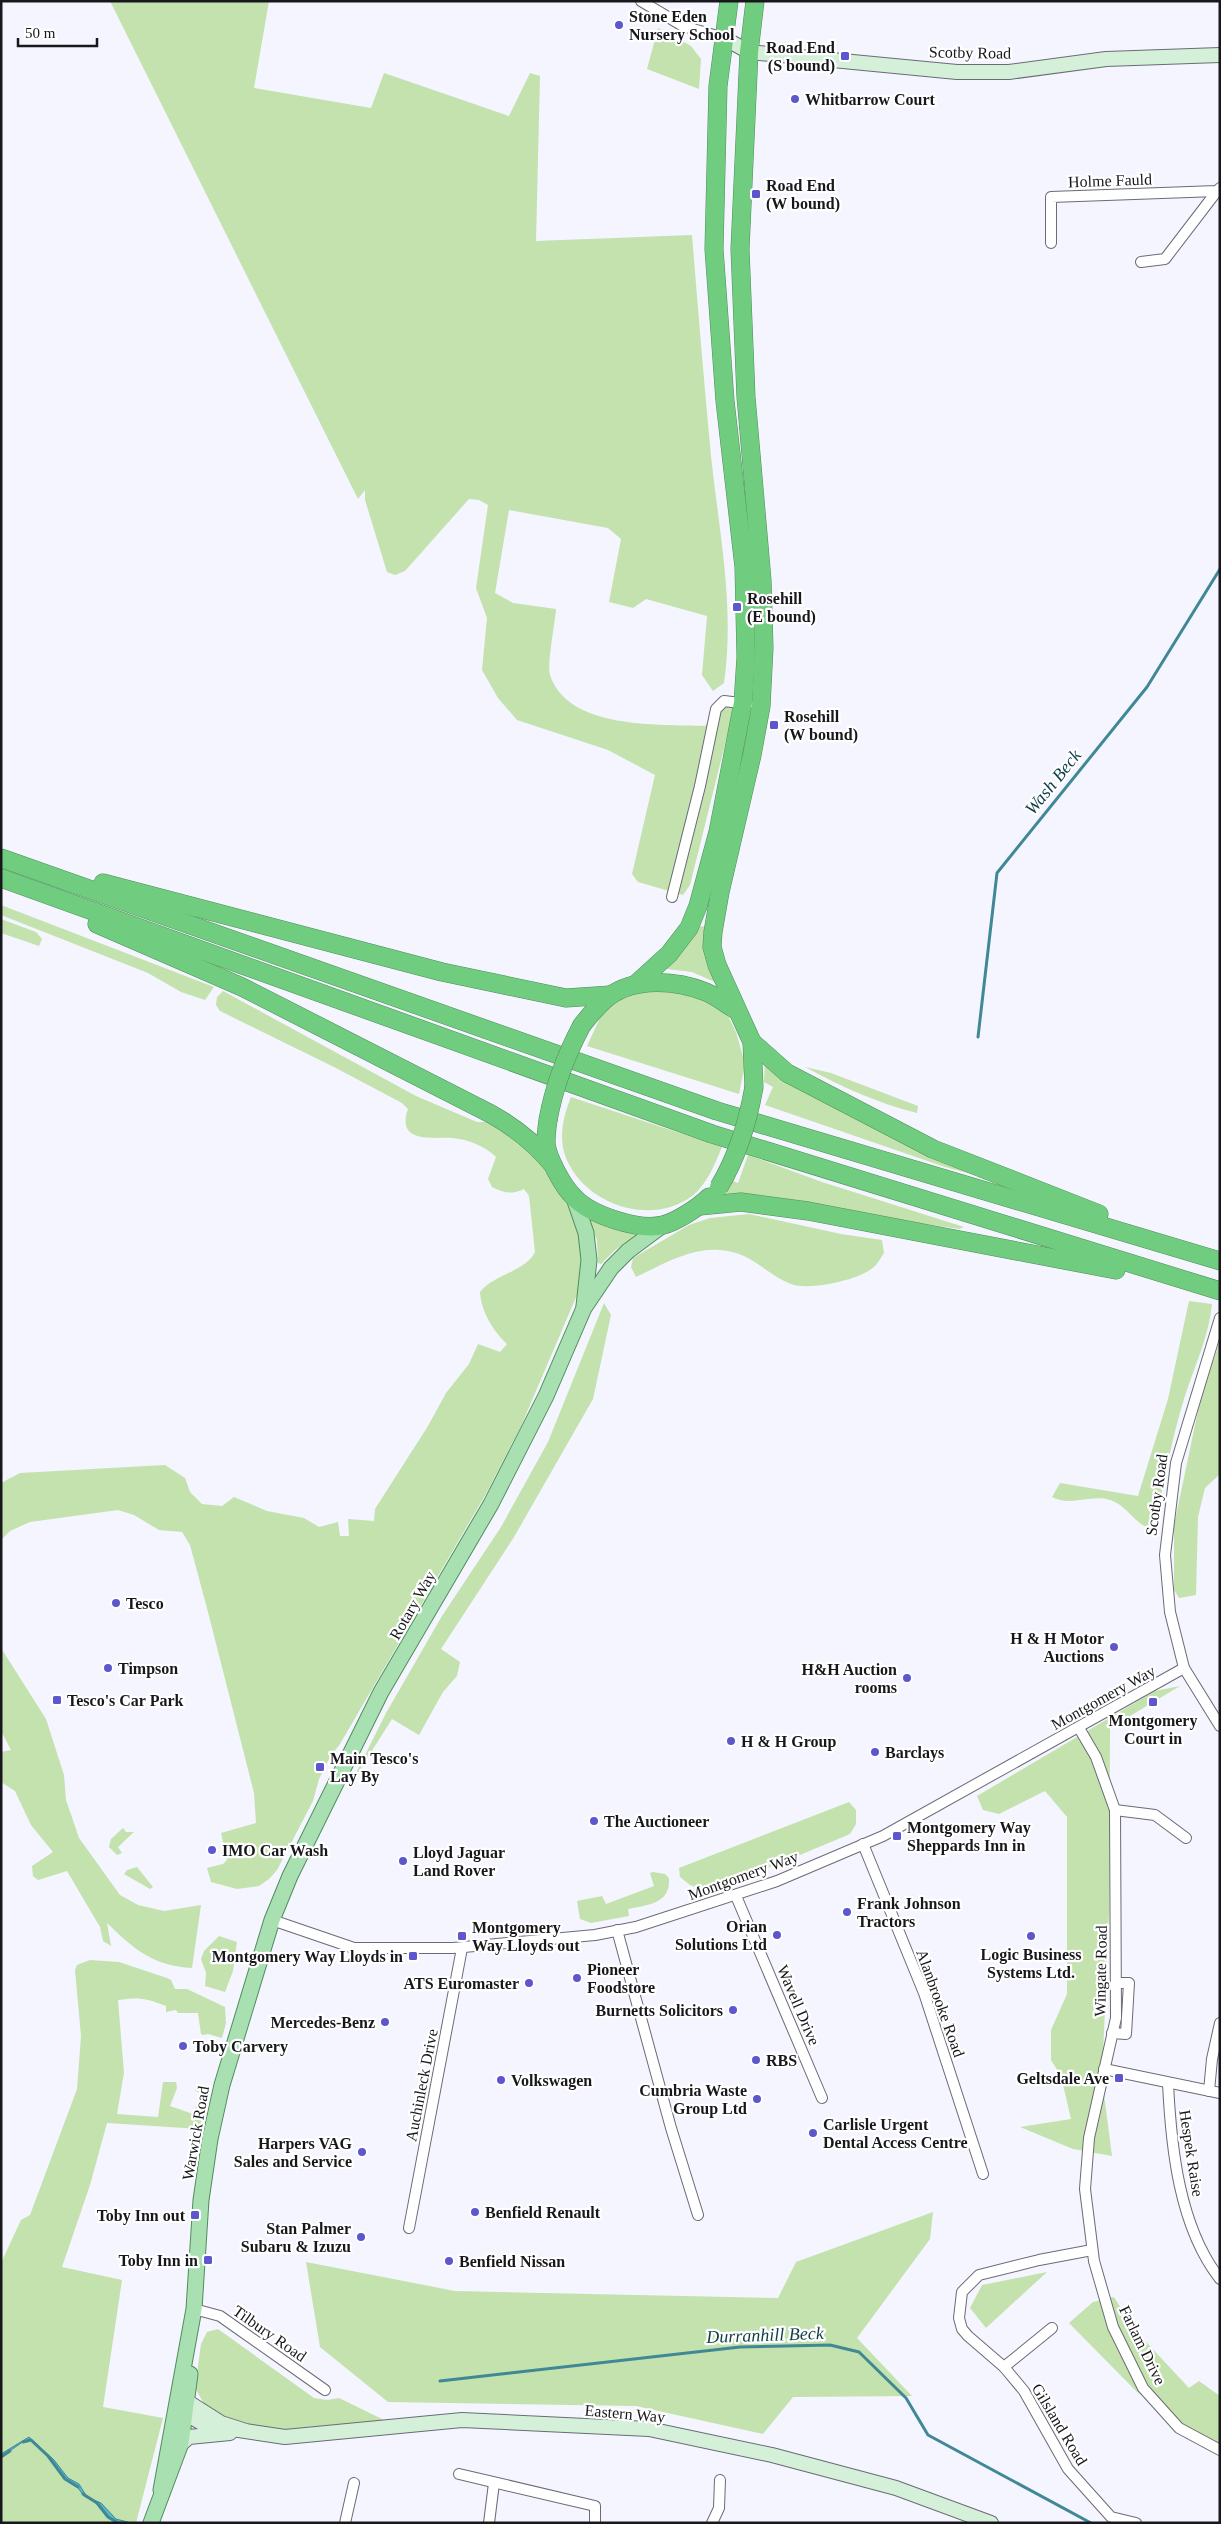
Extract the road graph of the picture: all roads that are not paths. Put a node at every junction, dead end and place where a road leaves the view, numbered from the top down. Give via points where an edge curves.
1 (641, 1) edge
2 (729, 1) edge
3 (755, 1) edge
4 (724, 38) junction
5 (749, 52) junction
6 (1220, 55) edge
7 (1218, 189) edge
8 (1051, 243) dead end
9 (1141, 262) dead end
10 (742, 703) junction
11 (761, 706) junction
12 (1, 858) edge
13 (1, 879) edge
14 (672, 897) dead end
15 (636, 984) junction
16 (610, 996) junction
17 (736, 1010) junction
18 (752, 1042) junction
19 (553, 1165) junction
20 (574, 1198) junction
21 (700, 1206) junction
22 (663, 1225) junction
23 (1216, 1260) edge
24 (1202, 1287) junction
25 (1220, 1291) edge
26 (584, 1308) junction
27 (1220, 1318) edge
28 (1184, 1668) junction
29 (1220, 1726) edge
30 (1079, 1728) junction
31 (1115, 1810) junction
32 (1186, 1838) dead end
33 (863, 1844) junction
34 (736, 1896) junction
35 (272, 1920) junction
36 (617, 1930) junction
37 (462, 1948) junction
38 (1220, 2023) edge
39 (1104, 2069) junction
40 (1168, 2083) junction
41 (1209, 2091) junction
42 (1220, 2093) edge
43 (822, 2098) dead end
44 (983, 2174) dead end
45 (698, 2215) dead end
46 (409, 2228) dead end
47 (1092, 2250) junction
48 (1220, 2279) edge
49 (194, 2310) junction
50 (1052, 2328) dead end
51 (1004, 2367) junction
52 (325, 2390) dead end
53 (183, 2409) junction
54 (246, 2431) junction
55 (181, 2444) junction
56 (1220, 2450) edge
57 (459, 2474) dead end
58 (720, 2480) dead end
59 (354, 2483) dead end
60 (494, 2483) junction
61 (162, 2490) junction
62 (151, 2523) edge
63 (345, 2523) edge
64 (489, 2523) edge
65 (595, 2523) edge
66 (712, 2523) edge
67 (991, 2523) edge
68 (1136, 2523) edge

1 - 4 street via 683,26
2 - 4 highway
3 - 5 highway
4 - 5 street, Scotby Road
4 - 10 highway via 718,86 714,249 725,401 744,567 746,657
5 - 6 street, Scotby Road via 957,72 1009,72 1106,59
5 - 11 highway via 740,249 746,397 762,580 764,648
7 - 8 street, Holme Fauld via 1051,197
7 - 9 street, Holme Fauld via 1165,259
10 - 11 street
10 - 14 street via 724,701 716,710
10 - 15 highway via 718,832 698,906 689,928 669,954
11 - 17 highway via 713,932 712,947 717,965
12 - 16 highway via 442,972 566,998
12 - 23 highway via 717,1111
13 - 19 highway via 242,987 409,1072 514,1127
13 - 24 highway via 712,1134
15 - 16 highway
15 - 17 highway via 670,982 706,992
16 - 19 highway, bridge via 582,1025 570,1047 552,1100 546,1144
17 - 18 highway
18 - 21 highway, bridge via 754,1087 749,1113 728,1172 719,1187
18 - 23 highway via 787,1073 933,1149
19 - 20 highway
20 - 22 highway via 612,1218 634,1225
20 - 26 main road, Rotary Way via 586,1233 589,1260
21 - 22 highway
21 - 24 highway via 741,1202 808,1211
22 - 26 main road, Rotary Way via 611,1268
24 - 25 highway
26 - 35 main road, Rotary Way via 546,1396 491,1504 381,1692 290,1876
27 - 28 street, Scotby Road via 1176,1463 1165,1555 1170,1612
28 - 29 street, Scotby Road
28 - 30 street, Montgomery Way
30 - 31 street, Wingate Road via 1096,1757
30 - 33 street, Montgomery Way
31 - 32 street via 1155,1815
31 - 39 street, Wingate Road via 1116,2018
33 - 34 street, Montgomery Way
33 - 44 street, Alanbrooke Road via 924,1993
34 - 36 street, Montgomery Way
34 - 43 street, Wavell Drive
35 - 37 street, Montgomery Way via 354,1948
35 - 49 main road, Warwick Road via 222,2084 210,2139 201,2200
36 - 37 street, Montgomery Way
36 - 45 street
37 - 46 street, Auchinleck Drive
38 - 41 street
39 - 40 street
39 - 47 street, Wingate Road via 1089,2138 1085,2189
40 - 41 street
40 - 48 street, Hespek Raise via 1170,2124 1181,2191 1206,2261
41 - 42 street
47 - 51 street, Gilsland Road via 986,2272 972,2279 962,2292 959,2318 962,2329
47 - 56 street, Farlam Drive via 1113,2327 1143,2388 1180,2428
49 - 52 street, Tilbury Road via 220,2316
49 - 53 main road, Warwick Road via 185,2358 191,2377
50 - 51 street
51 - 68 street, Gilsland Road via 1024,2391 1068,2469 1111,2517
53 - 54 street, Eastern Way via 199,2407 221,2423
53 - 55 main road, Warwick Road
53 - 61 main road, Warwick Road
54 - 55 street, Eastern Way via 189,2437
54 - 67 street, Eastern Way via 285,2437 462,2420 649,2430 772,2455 896,2488
55 - 61 main road, Warwick Road
57 - 60 street
58 - 66 street via 719,2508
59 - 63 street
60 - 64 street
60 - 65 street via 594,2506
61 - 62 main road, Warwick Road

